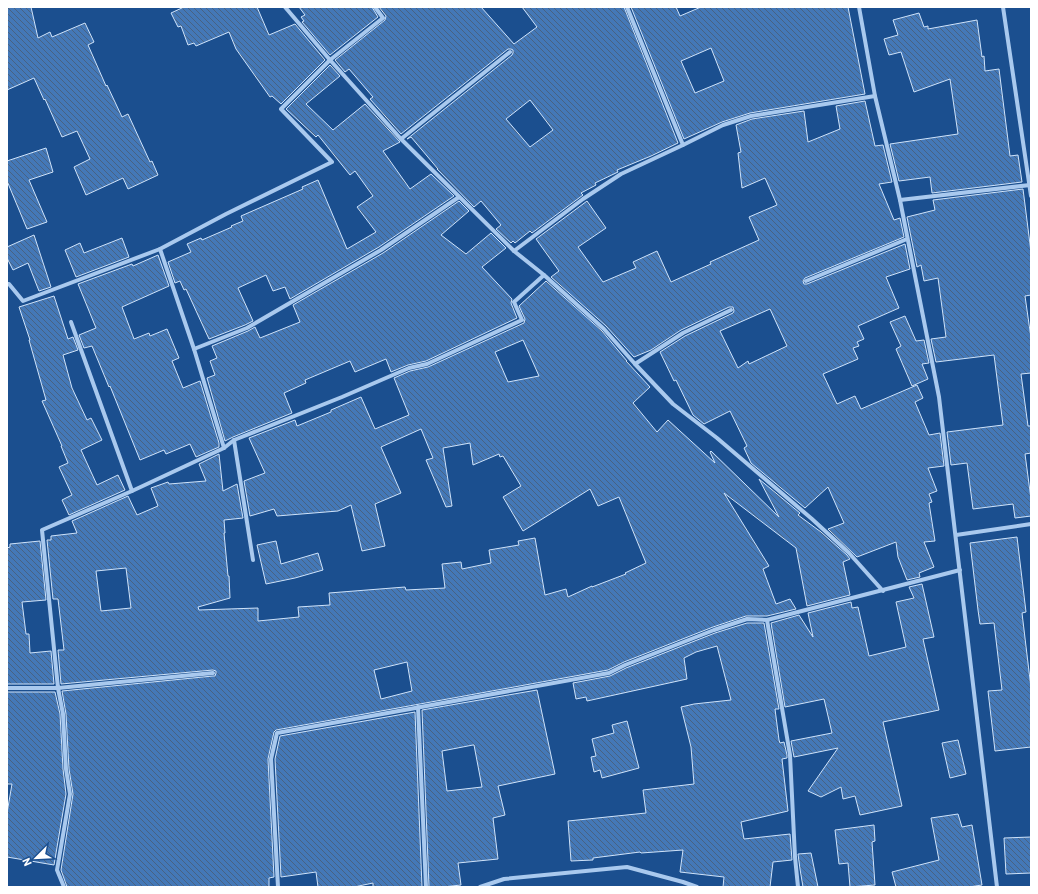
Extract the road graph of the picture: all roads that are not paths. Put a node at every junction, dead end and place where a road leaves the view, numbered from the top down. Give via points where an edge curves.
1 (285, 7) edge
2 (375, 7) edge
3 (628, 7) edge
4 (860, 7) edge
5 (1003, 7) edge
6 (510, 52) dead end
7 (330, 60) junction
8 (875, 96) junction
9 (401, 139) junction
10 (683, 145) junction
11 (1030, 185) edge
12 (1031, 196) edge
13 (458, 197) junction
14 (900, 200) junction
15 (907, 239) junction
16 (160, 248) junction
17 (514, 251) junction
18 (544, 275) junction
19 (806, 281) dead end
20 (7, 284) edge
21 (731, 310) dead end
22 (71, 322) dead end
23 (194, 350) junction
24 (635, 364) junction
25 (234, 440) junction
26 (224, 448) junction
27 (132, 491) junction
28 (1031, 524) edge
29 (956, 535) junction
30 (253, 560) dead end
31 (960, 570) junction
32 (883, 591) junction
33 (767, 620) junction
34 (213, 673) dead end
35 (7, 688) edge
36 (58, 688) junction
37 (418, 707) junction
38 (64, 887) edge
39 (278, 887) edge
40 (426, 887) edge
41 (480, 887) edge
42 (697, 887) edge
43 (798, 887) edge
44 (997, 887) edge

1 - 7 street
2 - 7 street via 383,18
3 - 10 street
4 - 8 street
5 - 11 street
6 - 9 street
7 - 9 street
7 - 16 street via 281,108 332,162
8 - 10 street via 751,116 722,125
8 - 14 street
9 - 13 street
10 - 17 street via 621,174
11 - 12 street
11 - 14 street
13 - 17 street
13 - 23 street via 381,250 247,328
14 - 15 street
15 - 19 street
15 - 29 street via 939,397
16 - 20 street via 23,301
16 - 23 street
17 - 18 street
18 - 24 street via 604,329
18 - 25 street via 514,302 522,320 427,364 409,368
21 - 24 street via 684,333
22 - 27 street
23 - 26 street
24 - 32 street via 673,404 812,519
25 - 26 street
25 - 30 street
26 - 27 street
27 - 36 street via 42,530
28 - 29 street
29 - 31 street
31 - 32 street
31 - 44 street
32 - 33 street
33 - 37 street via 748,619 714,630 609,673
33 - 43 street via 790,755
34 - 36 street
35 - 36 street
36 - 38 street via 63,714 70,794 57,870
37 - 39 street via 277,733 271,759
37 - 40 street
41 - 42 street via 504,879 627,867

